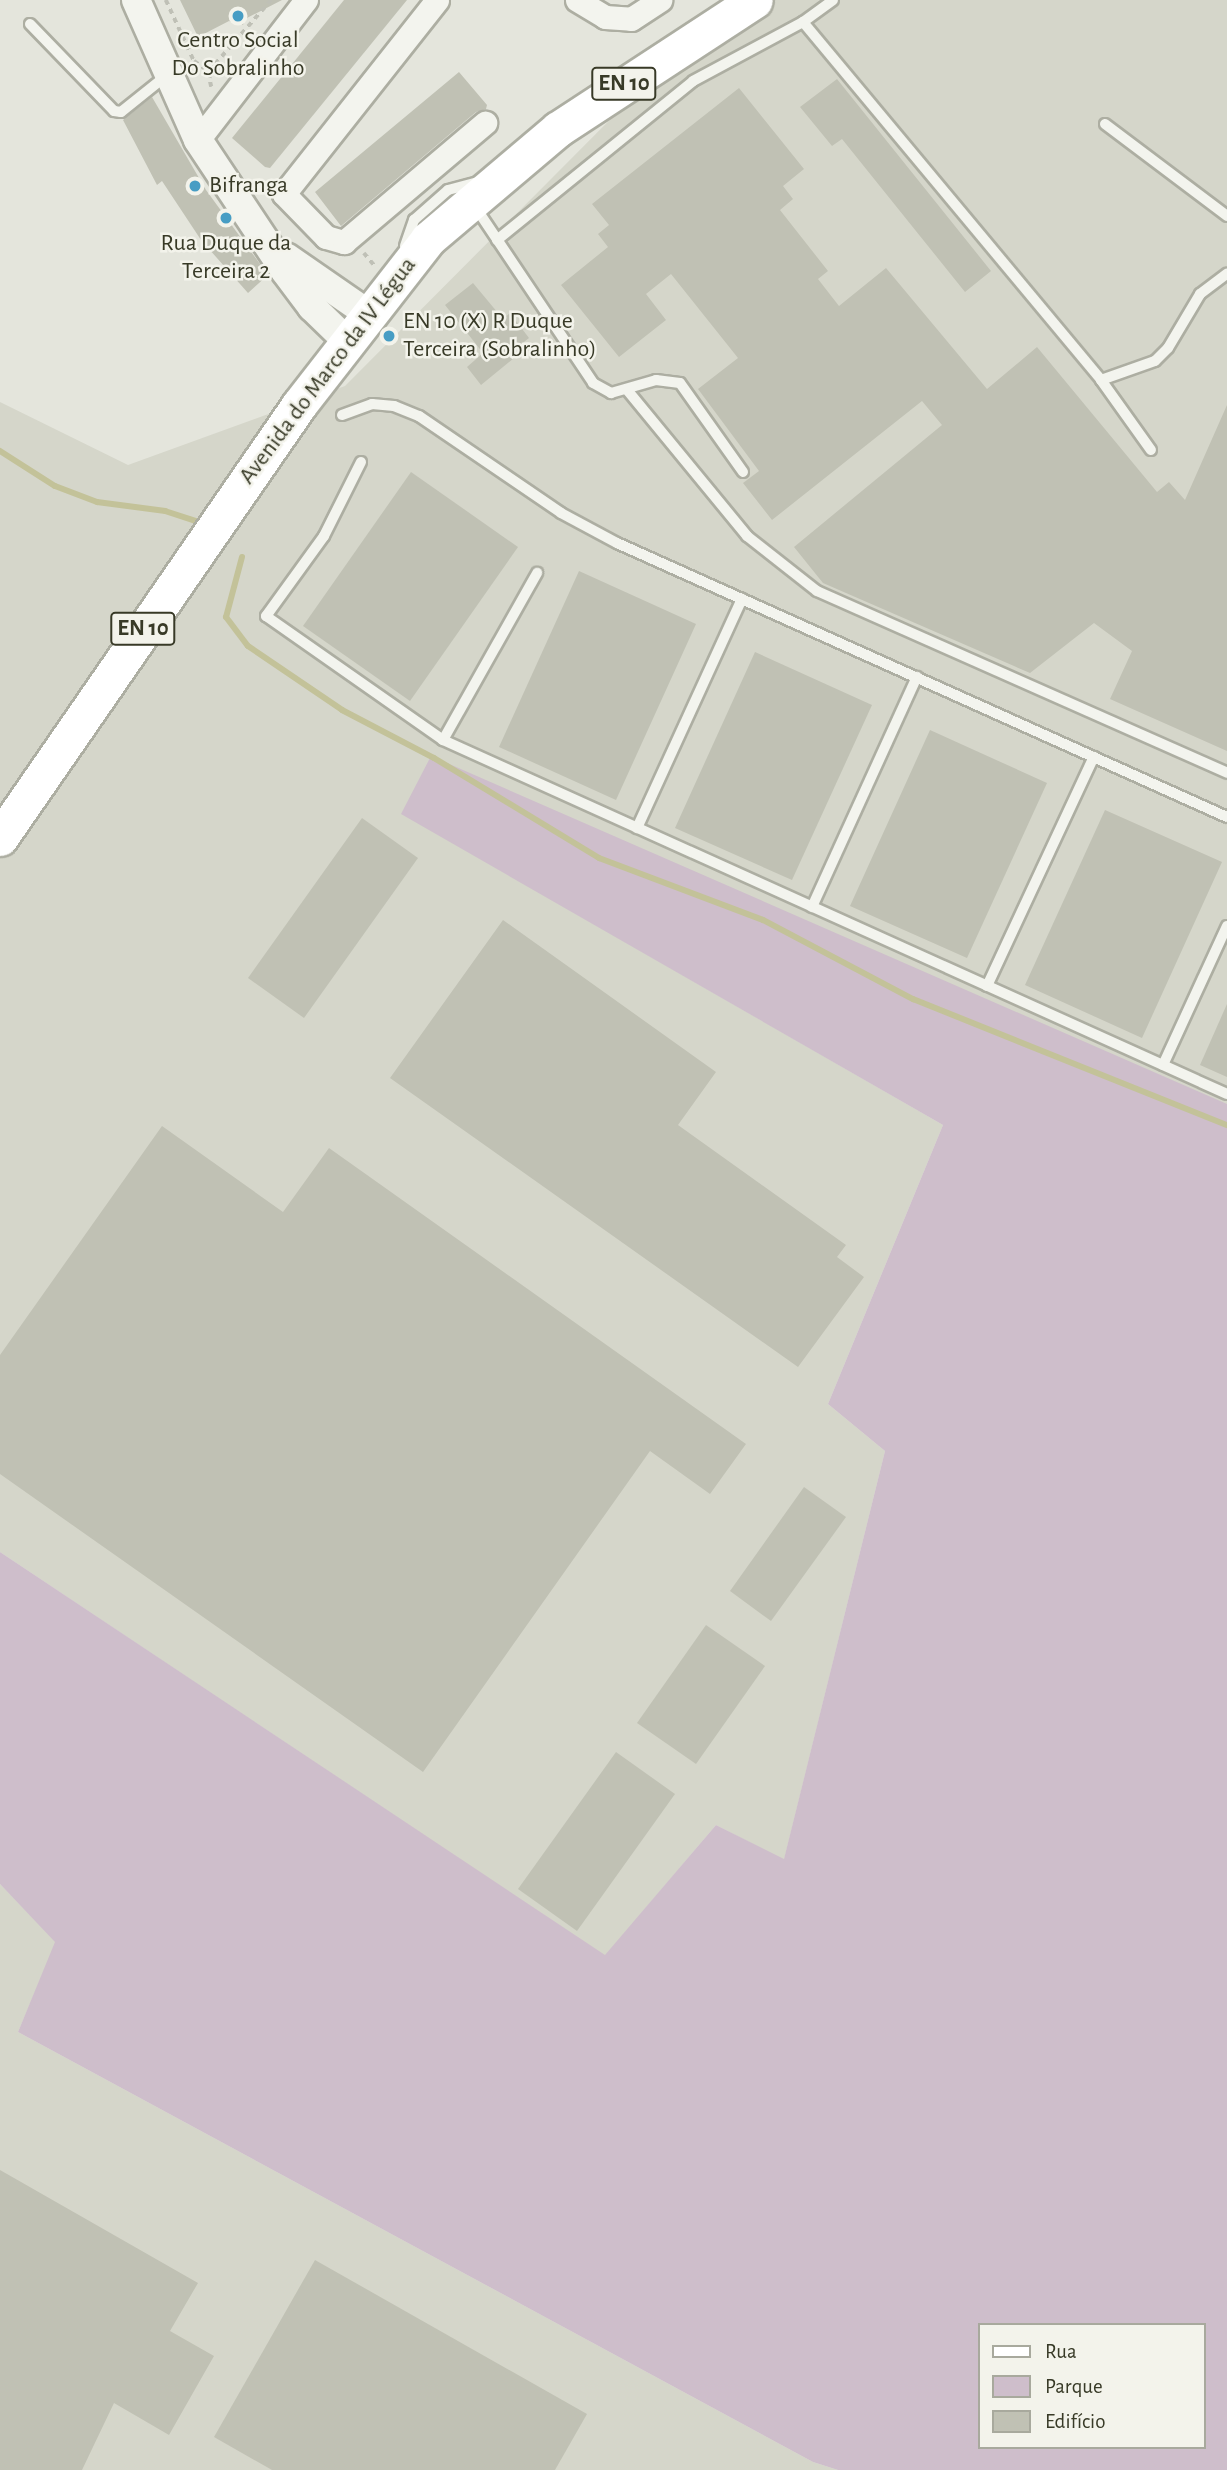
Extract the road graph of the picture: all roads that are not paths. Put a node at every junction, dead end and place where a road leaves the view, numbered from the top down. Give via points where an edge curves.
1 (136, 0) edge
2 (306, 0) edge
3 (436, 0) edge
4 (577, 0) edge
5 (660, 0) edge
6 (755, 0) edge
7 (834, 0) edge
8 (803, 22) junction
9 (30, 24) dead end
10 (167, 75) junction
11 (485, 123) dead end
12 (1105, 124) dead end
13 (198, 140) junction
14 (500, 176) junction
15 (470, 200) junction
16 (1227, 216) edge
17 (497, 240) junction
18 (1227, 274) edge
19 (392, 283) junction
20 (356, 326) junction
21 (1101, 380) junction
22 (628, 391) junction
23 (342, 415) dead end
24 (1151, 450) dead end
25 (361, 462) dead end
26 (743, 472) dead end
27 (537, 573) dead end
28 (742, 599) junction
29 (918, 677) junction
30 (443, 740) junction
31 (1094, 757) junction
32 (1227, 773) edge
33 (1227, 817) edge
34 (637, 828) junction
35 (0, 838) edge
36 (813, 907) junction
37 (1227, 926) edge
38 (987, 986) junction
39 (1163, 1065) junction
40 (1227, 1094) edge

1 - 10 street
2 - 13 street
3 - 11 street via 284,194 332,241 351,238
4 - 5 street via 605,17 631,19
6 - 14 main road, Avenida do Marco da IV Légua / EN 10 via 579,115
7 - 8 lane
8 - 17 lane via 693,82
8 - 21 lane
9 - 10 lane via 114,111 121,112
10 - 13 street
12 - 16 lane
13 - 20 street via 261,234 299,268 342,292
14 - 15 main road, Avenida do Marco da IV Légua / EN 10
14 - 19 lane via 447,190 414,220
15 - 17 lane
15 - 19 main road, Avenida do Marco da IV Légua / EN 10
17 - 22 lane via 593,383 611,393
18 - 21 lane via 1200,294 1168,348 1155,361
19 - 20 main road, Avenida do Marco da IV Légua / EN 10
20 - 35 main road, Avenida do Marco da IV Légua / EN 10
21 - 24 lane
22 - 26 lane via 656,380 680,383
22 - 32 lane via 747,536 817,592
23 - 28 lane via 372,404 394,406 419,416 561,513
25 - 30 lane via 324,536 266,616
27 - 30 lane
28 - 29 lane
28 - 34 lane
29 - 31 lane
29 - 36 lane
30 - 34 lane
31 - 33 lane
31 - 38 lane
34 - 36 lane
36 - 38 lane
37 - 39 lane
38 - 39 lane
39 - 40 lane

